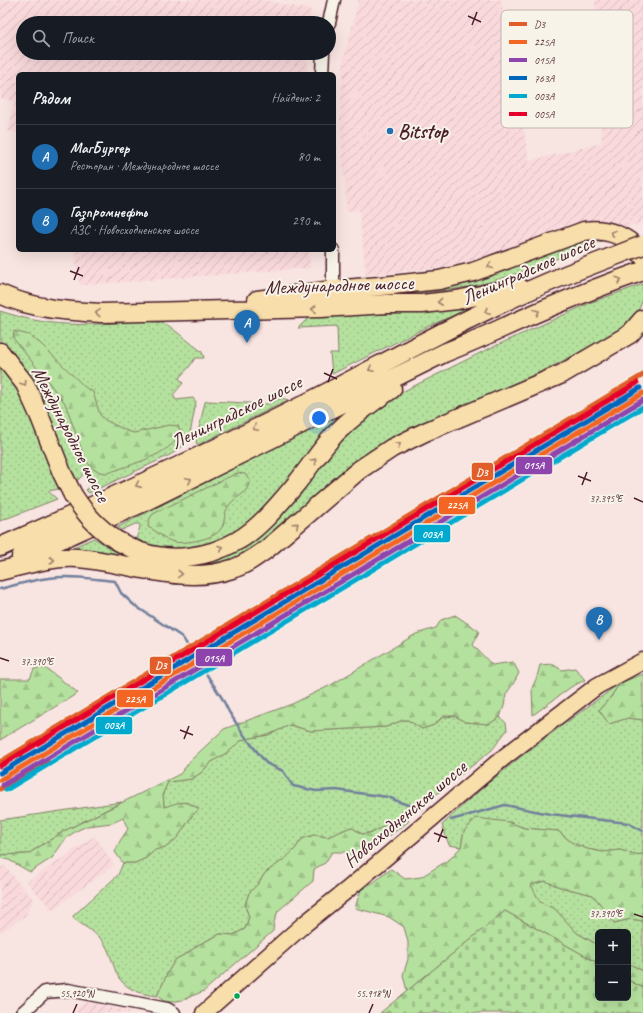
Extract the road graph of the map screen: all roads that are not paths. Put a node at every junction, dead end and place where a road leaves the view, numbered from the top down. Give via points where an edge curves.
1 (334, 0) edge
2 (331, 16) edge
3 (323, 60) edge
4 (322, 72) edge
5 (643, 245) edge
6 (333, 252) edge
7 (643, 256) edge
8 (643, 271) edge
9 (560, 277) junction
10 (333, 290) junction
11 (0, 294) edge
12 (137, 312) junction
13 (643, 319) edge
14 (476, 341) junction
15 (0, 352) edge
16 (0, 547) edge
17 (0, 566) edge
18 (0, 571) edge
19 (643, 661) edge
20 (22, 1013) edge
21 (174, 1013) edge
22 (204, 1013) edge

1 - 2 street
3 - 4 street
5 - 9 highway, Ленинградское шоссе, bridge
6 - 10 street
7 -> 10 highway via 634,245 619,235 602,230 588,230 473,272 439,280
14 -> 8 highway, Ленинградское шоссе via 594,288
9 -> 12 highway, Международное шоссе via 457,300 422,304
9 -> 16 highway, Ленинградское шоссе via 434,336 300,406 150,479
10 - 12 highway
12 -> 11 highway, Международное шоссе via 70,311 38,306
18 -> 13 highway via 46,560 77,558 184,575 232,569 267,549 359,470 392,448 562,374 630,334
15 -> 14 highway, Международное шоссе, bridge via 25,384 62,473 89,518 116,540 141,552 179,558 201,555 238,541 265,519 335,435 372,402
17 -> 14 highway, Ленинградское шоссе via 144,502 431,360
19 - 22 main road, Новосходненское шоссе via 597,686 503,758 302,926
20 - 21 street via 45,992 68,990 167,1009

